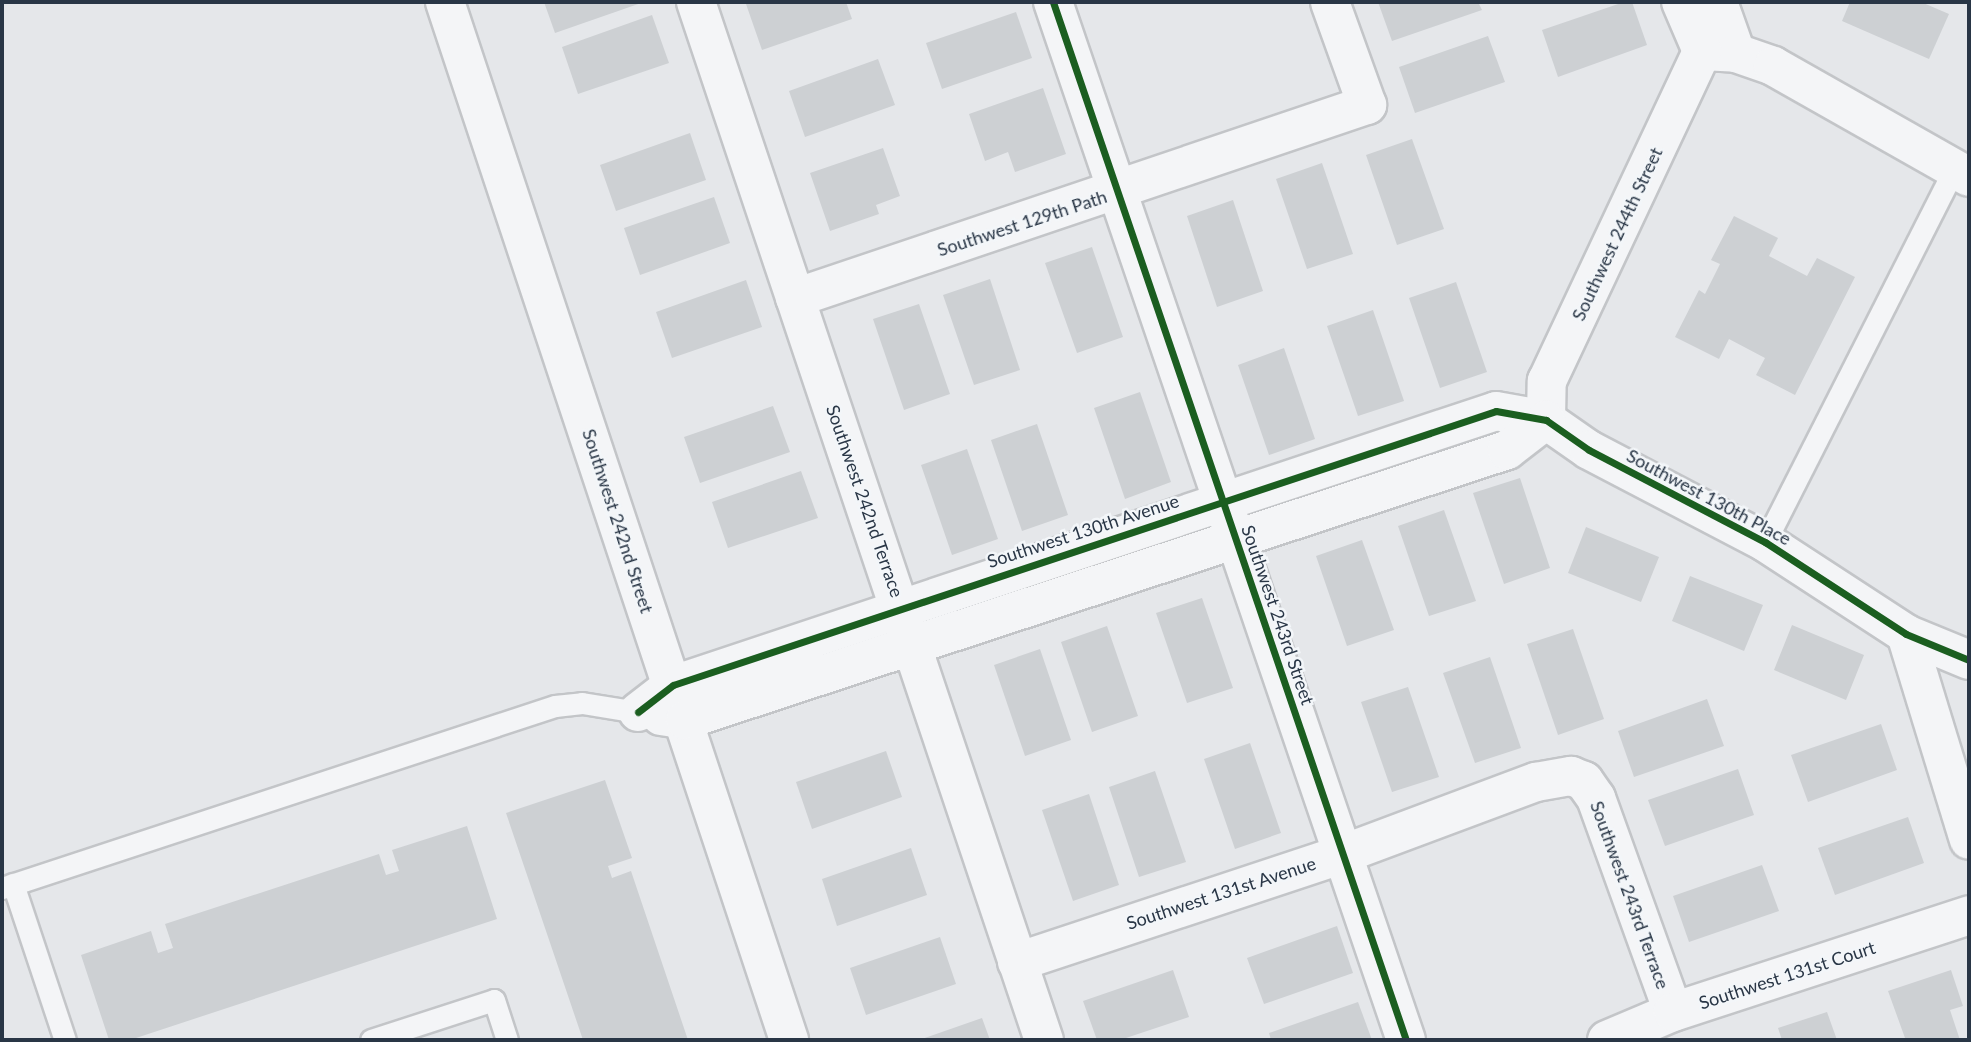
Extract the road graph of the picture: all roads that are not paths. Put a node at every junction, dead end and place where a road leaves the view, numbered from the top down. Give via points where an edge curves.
1 (445, 2) edge
2 (696, 2) edge
3 (1053, 2) edge
4 (1330, 2) edge
5 (1681, 2) edge
6 (1718, 2) edge
7 (1719, 52) junction
8 (1962, 173) edge
9 (1121, 191) junction
10 (795, 298) junction
11 (1546, 420) junction
12 (1224, 502) junction
13 (1236, 540) junction
14 (1765, 542) junction
15 (901, 606) junction
16 (1906, 634) junction
17 (914, 645) junction
18 (1969, 660) edge
19 (679, 703) junction
20 (638, 712) joint
21 (1584, 781) joint
22 (1969, 840) edge
23 (1343, 853) junction
24 (8, 886) edge
25 (1969, 915) edge
26 (1017, 962) junction
27 (1673, 1012) junction
28 (65, 1040) edge
29 (371, 1040) edge
30 (507, 1040) edge
31 (789, 1040) edge
32 (1044, 1040) edge
33 (1406, 1040) edge
34 (1607, 1040) edge

1 - 19 street, Southwest 242nd Street
2 - 10 street, Southwest 242nd Terrace
3 - 9 street, Southwest 243rd Street
4 - 9 street, Southwest 129th Path via 1367,105
5 - 7 street
6 - 7 street
7 - 8 street via 1773,66
7 - 11 street, Southwest 244th Street via 1547,381
8 - 14 lane
9 - 10 street, Southwest 129th Path
9 - 12 street, Southwest 243rd Street
10 - 15 street, Southwest 242nd Terrace
11 - 12 street, Southwest 130th Avenue via 1496,411
11 - 13 street, Southwest 130th Avenue via 1507,450
11 - 14 street, Southwest 130th Place via 1589,450
12 - 13 street, Southwest 243rd Street
12 - 15 street, Southwest 130th Avenue
13 - 17 street, Southwest 130th Avenue
13 - 23 street, Southwest 243rd Street
14 - 16 street, Southwest 130th Place
15 - 17 street, Southwest 242nd Terrace
15 - 19 street, Southwest 130th Avenue
16 - 18 street, Southwest 130th Place
16 - 22 street
17 - 19 street, Southwest 130th Avenue
17 - 26 street, Southwest 242nd Terrace
19 - 20 street, Southwest 130th Avenue
19 - 31 street, Southwest 242nd Street
20 - 24 lane via 582,703 555,706
21 - 23 street, Southwest 131st Avenue via 1571,776 1536,782
21 - 27 street, Southwest 243rd Terrace via 1604,817
23 - 26 street, Southwest 131st Avenue
23 - 33 street, Southwest 243rd Street
24 - 28 lane
25 - 27 street, Southwest 131st Court
26 - 32 street, Southwest 242nd Terrace
27 - 34 street, Southwest 131st Court
29 - 30 lane via 494,1000

